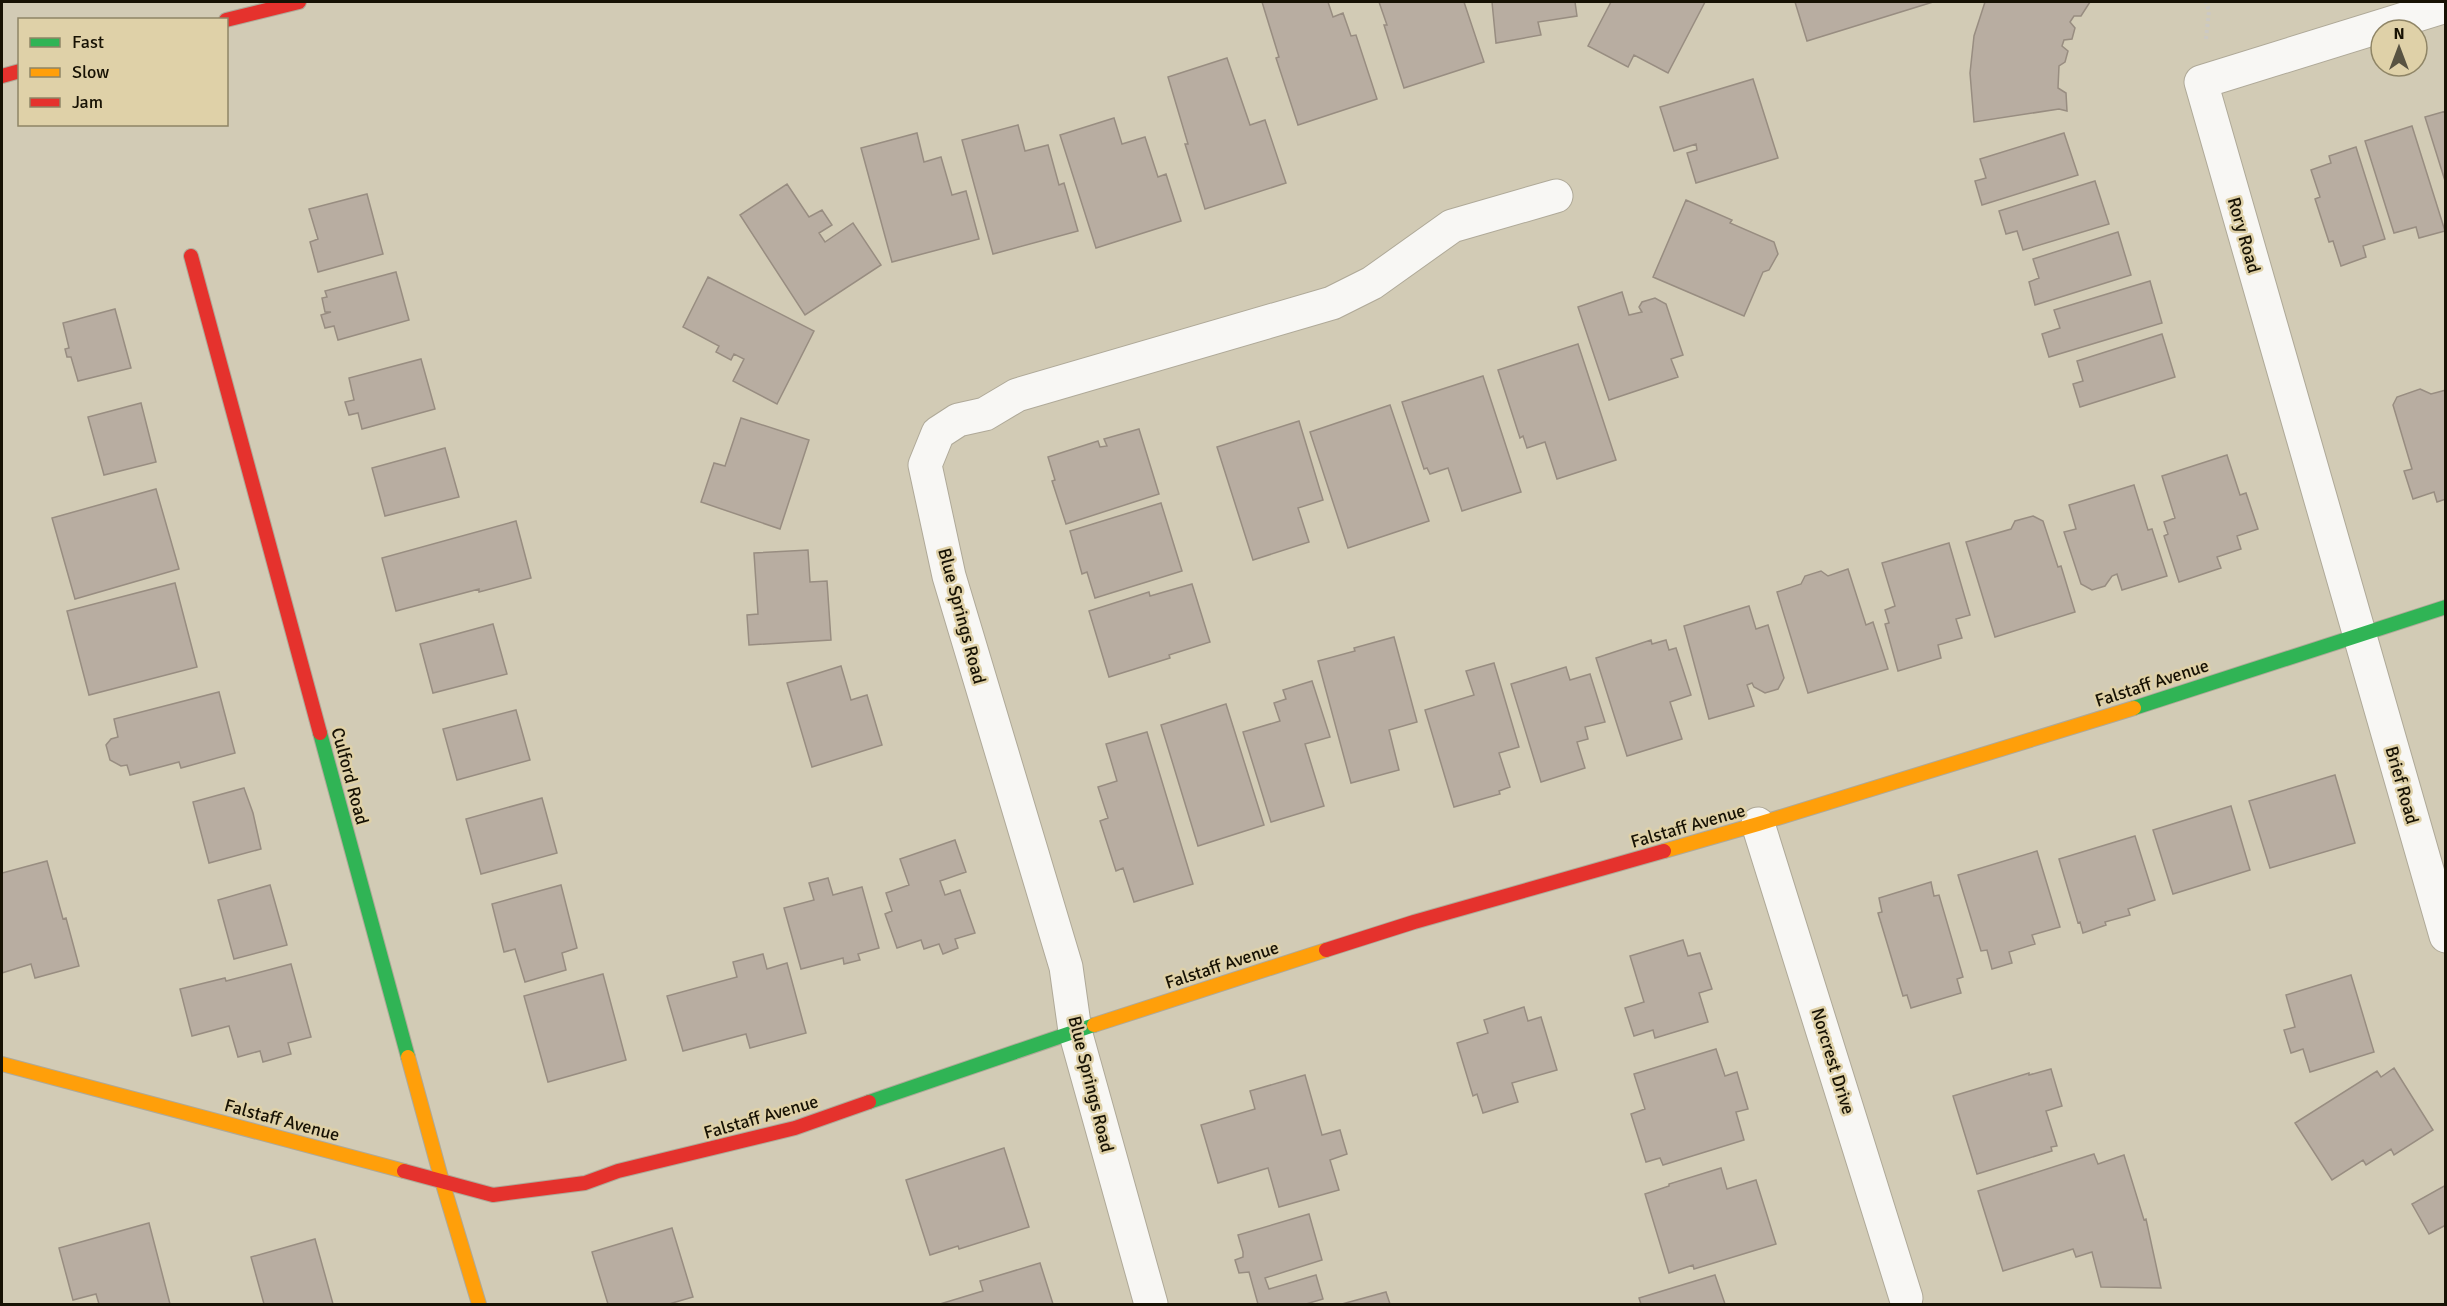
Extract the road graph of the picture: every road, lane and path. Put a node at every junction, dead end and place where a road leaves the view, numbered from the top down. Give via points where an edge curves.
1 (299, 2) edge
2 (2445, 6) edge
3 (228, 20) edge
4 (18, 72) edge
5 (2, 76) edge
6 (1556, 196) dead end
7 (191, 256) dead end
8 (2445, 607) edge
9 (2358, 634) junction
10 (1758, 825) junction
11 (2445, 936) edge
12 (1075, 1031) junction
13 (2, 1064) edge
14 (442, 1181) junction
15 (1906, 1298) dead end
16 (479, 1305) edge
17 (1151, 1305) edge

1 - 3 main road
2 - 9 street, Rory Road via 2201,82
4 - 5 main road
6 - 12 street, Blue Springs Road via 1452,226 1372,284 1332,303 1017,395 985,414 958,420 938,433 925,465 949,576 1066,967
7 - 14 main road, Culford Road
8 - 9 main road, Falstaff Avenue
9 - 10 main road, Falstaff Avenue
9 - 11 street, Brief Road
10 - 12 main road, Falstaff Avenue via 1414,922
10 - 15 street, Norcrest Drive
12 - 14 main road, Falstaff Avenue via 795,1128 618,1171 585,1184 493,1195
12 - 17 street, Blue Springs Road
13 - 14 main road, Falstaff Avenue
14 - 16 main road, Culford Road

